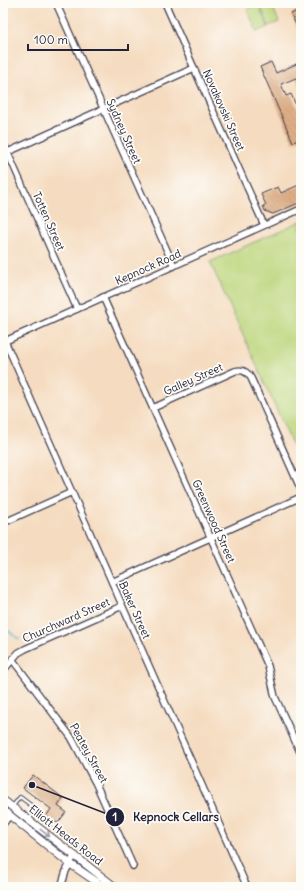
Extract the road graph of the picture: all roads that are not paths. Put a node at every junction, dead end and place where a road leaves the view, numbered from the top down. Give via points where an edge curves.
1 (56, 3) edge
2 (165, 3) edge
3 (194, 68) junction
4 (103, 109) junction
5 (3, 142) edge
6 (8, 152) junction
7 (301, 209) edge
8 (264, 225) junction
9 (174, 266) junction
10 (103, 297) junction
11 (76, 309) junction
12 (4, 342) edge
13 (153, 408) junction
14 (301, 490) edge
15 (72, 492) junction
16 (301, 497) edge
17 (3, 523) edge
18 (211, 537) junction
19 (112, 582) junction
20 (122, 606) junction
21 (12, 659) junction
22 (3, 671) edge
23 (301, 754) edge
24 (3, 800) edge
25 (12, 807) junction
26 (3, 810) edge
27 (10, 815) junction
28 (29, 821) junction
29 (3, 824) edge
30 (74, 856) junction
31 (69, 863) junction
32 (133, 866) dead end
33 (61, 887) edge
34 (104, 887) edge
35 (115, 887) edge
36 (248, 887) edge

1 - 4 street, Sydney Street
2 - 3 street, Novakovski Street
3 - 4 street
3 - 8 street, Novakovski Street
4 - 6 street
4 - 9 street, Sydney Street
5 - 6 street, Totten Street
6 - 11 street, Totten Street
7 - 8 street, Kepnock Road
8 - 9 street, Kepnock Road
9 - 10 street, Kepnock Road
10 - 11 street, Kepnock Road
10 - 13 street, Greenwood Street
11 - 12 street, Kepnock Road
12 - 15 street, Baker Street
13 - 14 street, Galley Street via 231,372 242,370 251,378
13 - 18 street, Greenwood Street
15 - 17 street
15 - 19 street, Baker Street
16 - 18 street
18 - 19 street
18 - 23 street, Greenwood Street via 268,666 276,697
19 - 20 street, Baker Street
20 - 21 street, Churchward Street via 25,649
20 - 36 street, Baker Street
21 - 22 street, Churchward Street
21 - 32 street, Peatey Street via 71,737 96,784
24 - 25 street, Elliott Heads Road
25 - 28 street, Elliott Heads Road
25 - 28 lane via 20,797 36,809
26 - 27 street, Elliott Heads Road
27 - 29 street
27 - 31 street, Elliott Heads Road
28 -> 30 street, Elliott Heads Road
30 - 31 street
30 - 35 street, Elliott Heads Road
31 - 33 street
31 - 34 street, Elliott Heads Road

